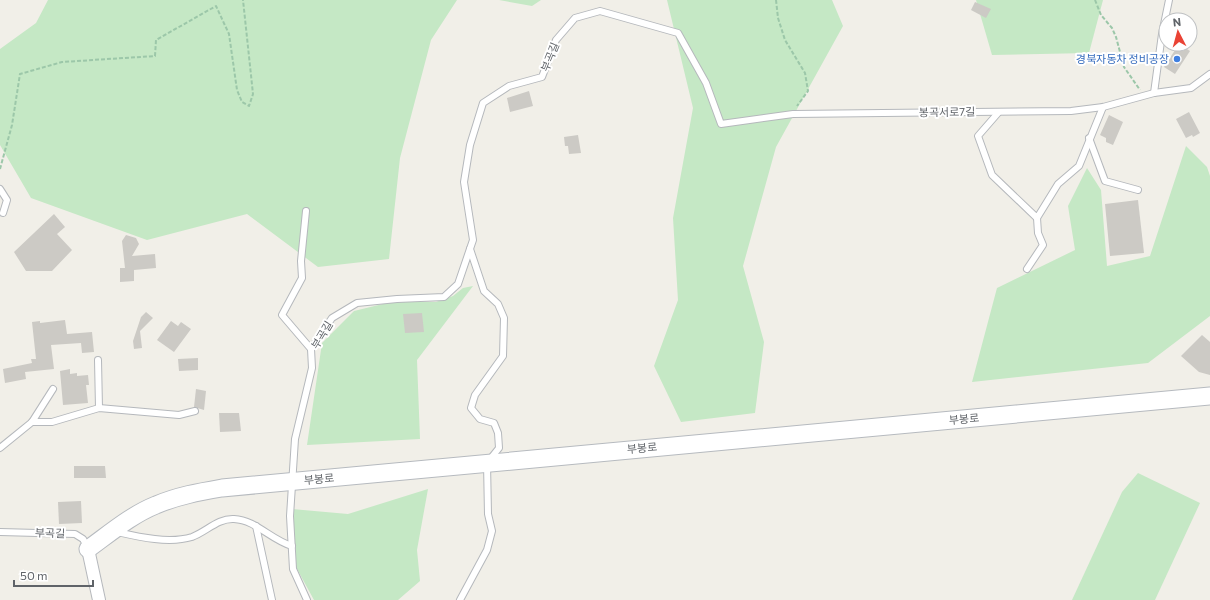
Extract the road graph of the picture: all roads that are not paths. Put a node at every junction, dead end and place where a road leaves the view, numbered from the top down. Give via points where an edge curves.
1 (1169, 0) edge
2 (1210, 74) edge
3 (706, 84) joint
4 (1154, 93) junction
5 (1103, 107) junction
6 (998, 112) junction
7 (1090, 138) junction
8 (0, 189) edge
9 (1138, 190) dead end
10 (306, 211) dead end
11 (3, 213) dead end
12 (1038, 218) junction
13 (470, 249) junction
14 (1028, 269) dead end
15 (312, 349) junction
16 (98, 360) dead end
17 (53, 389) dead end
18 (1210, 396) edge
19 (99, 408) junction
20 (195, 411) dead end
21 (32, 422) junction
22 (0, 448) edge
23 (487, 463) junction
24 (291, 482) junction
25 (256, 526) junction
26 (0, 532) edge
27 (112, 532) junction
28 (292, 546) junction
29 (88, 549) junction
30 (100, 600) edge
31 (272, 600) edge
32 (307, 600) edge
33 (460, 600) edge

1 - 4 lane
2 - 4 lane, 봉곡서로7길 via 1191,88
3 - 6 lane, 봉곡서로7길 via 721,124 793,114
3 - 13 lane, 부곡길 via 678,33 600,11 575,18 556,40 542,77 509,86 483,103 470,145 464,182 473,240
4 - 5 lane, 봉곡서로7길
5 - 6 lane, 봉곡서로7길 via 1071,111
5 - 7 lane
6 - 12 lane via 978,136 987,162 992,175
7 - 9 lane via 1105,181
7 - 12 lane via 1079,166 1058,184
8 - 11 lane via 7,200
10 - 15 lane via 301,261 302,278 282,315
12 - 14 lane via 1038,233 1043,245
13 - 15 lane, 부곡길 via 458,284 444,297 397,298 357,303 332,318
13 - 23 lane, 부곡길 via 484,291 498,304 504,318 503,356 475,395 471,408 480,419 494,423 498,433 499,448
15 - 24 lane, 부곡길 via 312,368 295,439
16 - 19 lane
17 - 21 lane
18 - 23 street, 부봉로
19 - 20 lane via 179,415
19 - 21 lane via 52,422
21 - 22 lane
23 - 24 street, 부봉로
23 - 33 lane via 488,514 492,531 487,550
24 - 27 street, 부봉로 via 194,493 155,505
24 - 28 lane, 부곡길
25 - 27 lane via 238,520 228,520 198,534 177,539 139,537
25 - 28 lane
25 - 31 lane
26 - 29 lane, 부곡길 via 75,534 83,539
27 - 29 street, 부봉로
28 - 32 lane, 부곡길 via 293,569
29 - 30 street, 부곡길

